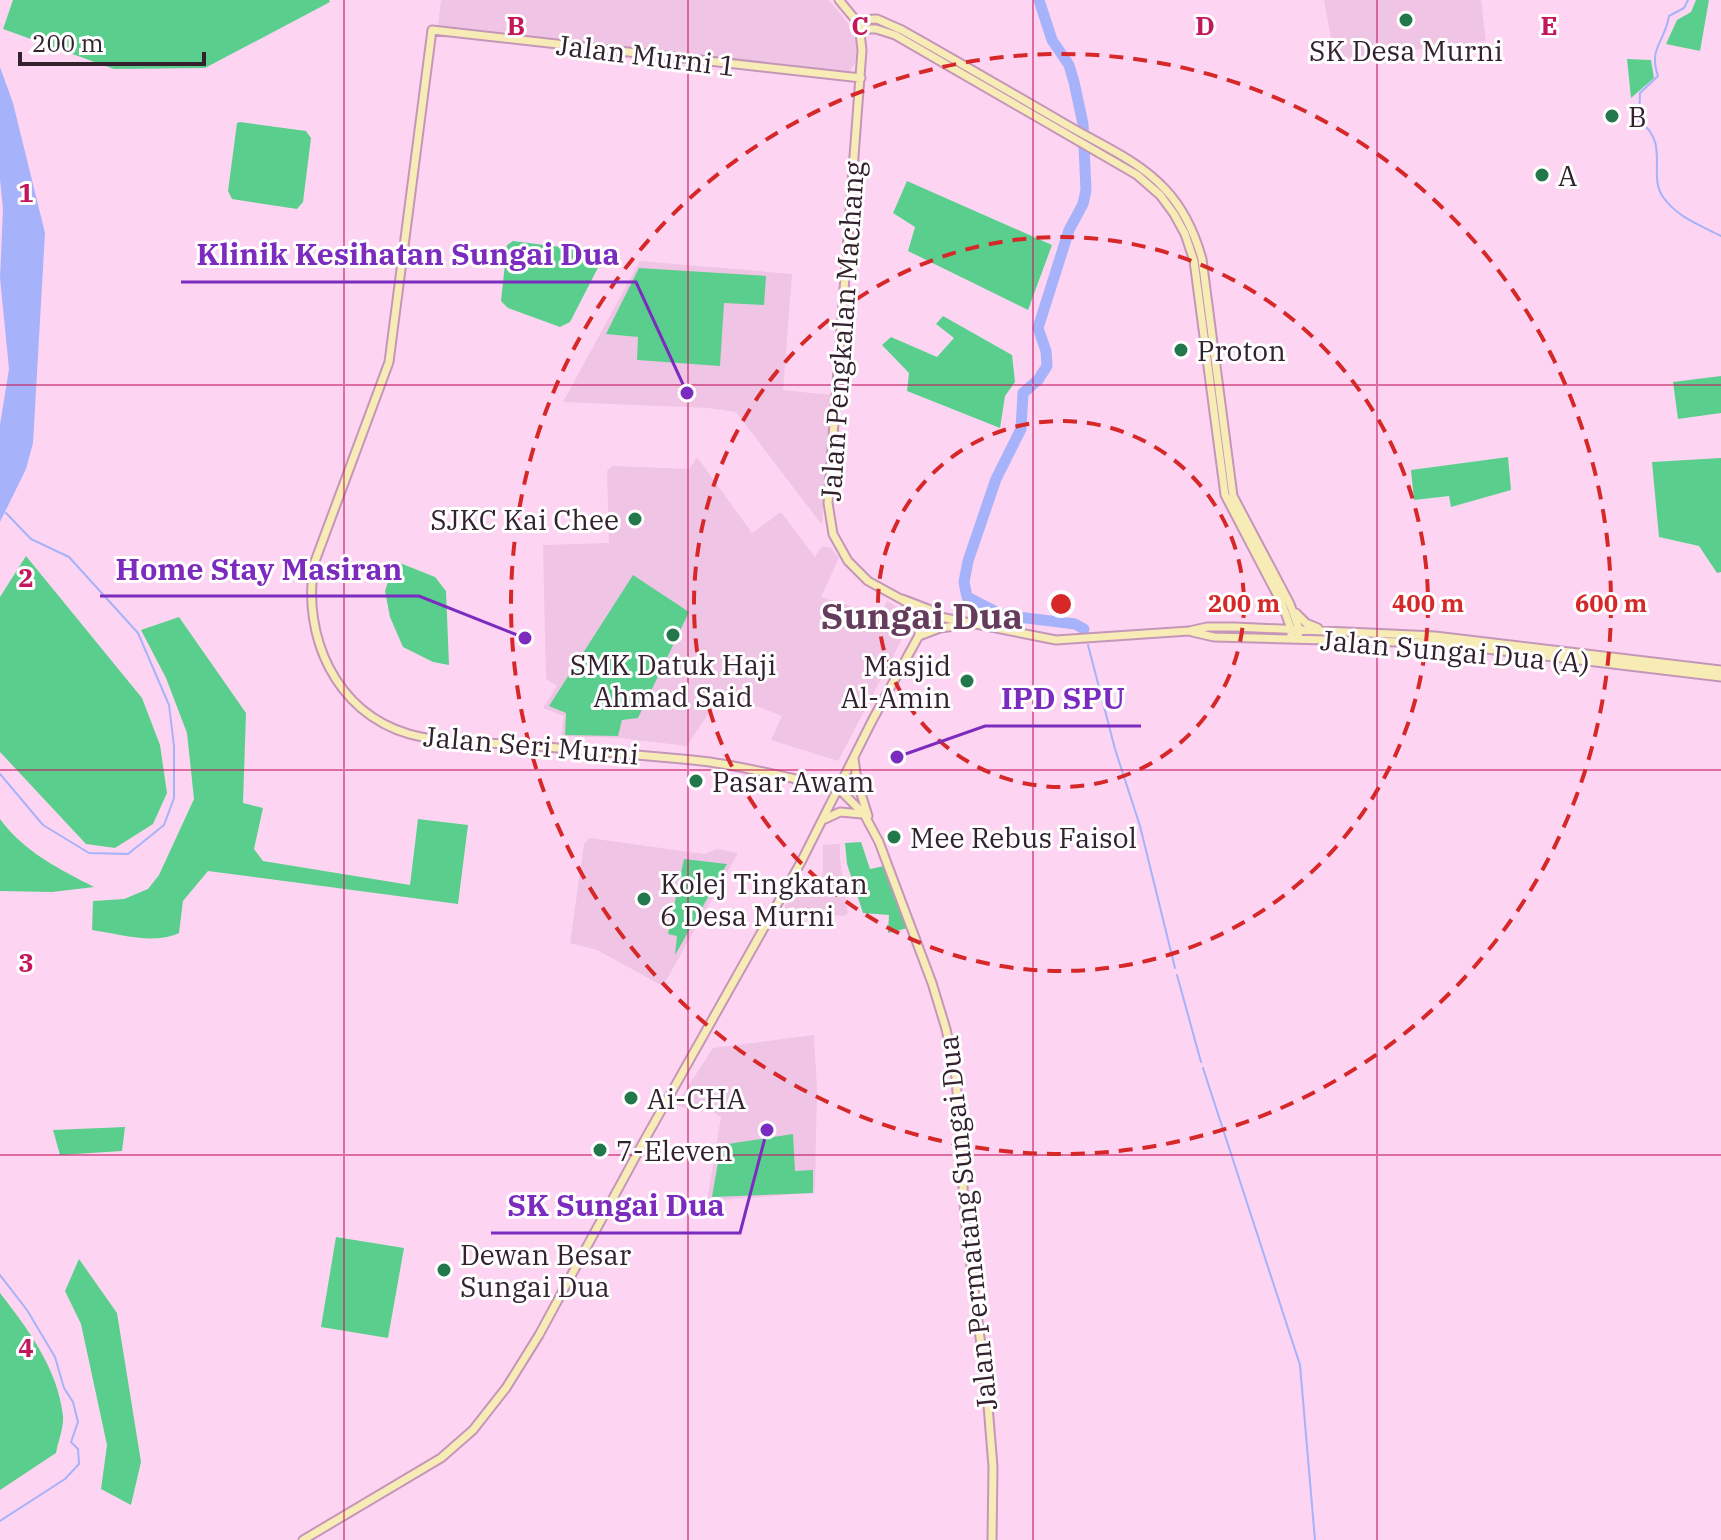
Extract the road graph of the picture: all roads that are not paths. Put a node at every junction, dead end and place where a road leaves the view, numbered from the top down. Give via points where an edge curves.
1 (839, 0) edge
2 (848, 10) junction
3 (856, 20) junction
4 (877, 24) junction
5 (860, 29) junction
6 (432, 30) joint
7 (862, 39) junction
8 (861, 78) junction
9 (902, 599) junction
10 (1286, 604) junction
11 (912, 607) junction
12 (932, 612) junction
13 (968, 624) junction
14 (1269, 628) junction
15 (1189, 631) junction
16 (1326, 631) junction
17 (1295, 633) junction
18 (919, 636) junction
19 (1721, 670) edge
20 (1721, 677) edge
21 (854, 756) junction
22 (838, 788) junction
23 (864, 814) junction
24 (823, 820) junction
25 (870, 824) junction
26 (306, 1538) edge
27 (992, 1540) edge

1 - 2 main road, Jalan Pengkalan Machang
2 - 3 main road, Jalan Pengkalan Machang
2 - 4 main road
3 - 4 main road
3 - 5 main road, Jalan Pengkalan Machang
4 - 5 main road
4 - 7 main road
4 - 10 main road via 1108,152 1160,195 1174,214 1190,245 1202,307 1225,495
5 - 7 main road, Jalan Pengkalan Machang
6 - 8 main road, Jalan Murni 1
6 - 22 main road, Jalan Seri Murni via 389,362 314,564 310,608 326,663 359,705 409,734 686,759
7 - 8 main road, Jalan Pengkalan Machang
8 - 9 main road, Jalan Pengkalan Machang via 828,503 833,534 848,561 868,581
9 - 11 main road, Jalan Pengkalan Machang
9 - 12 main road, Jalan Pengkalan Machang
10 - 14 main road via 1279,621
10 - 16 main road
10 - 17 main road
11 - 12 main road, Jalan Pengkalan Machang
11 - 18 main road
12 - 13 main road, Jalan Sungai Dua (A)
12 - 18 main road
13 - 15 main road, Jalan Sungai Dua (A) via 1056,640
13 - 18 main road
14 - 15 main road, Jalan Sungai Dua (A)
14 - 17 main road, Jalan Sungai Dua (A)
15 - 17 main road, Jalan Sungai Dua (A) via 1214,637
16 - 17 main road, Jalan Sungai Dua (A)
16 - 19 main road, Jalan Sungai Dua (A) via 1435,636
17 - 20 main road, Jalan Sungai Dua (A) via 1435,643
18 - 21 main road
21 - 22 main road
21 - 25 main road
22 - 23 main road, Jalan Permatang Sungai Dua
22 - 24 main road
23 - 24 main road via 840,812
23 - 25 main road, Jalan Permatang Sungai Dua
24 - 26 main road via 506,1388 473,1430 441,1458
25 - 27 main road, Jalan Permatang Sungai Dua via 932,983 956,1077 965,1218 993,1467

